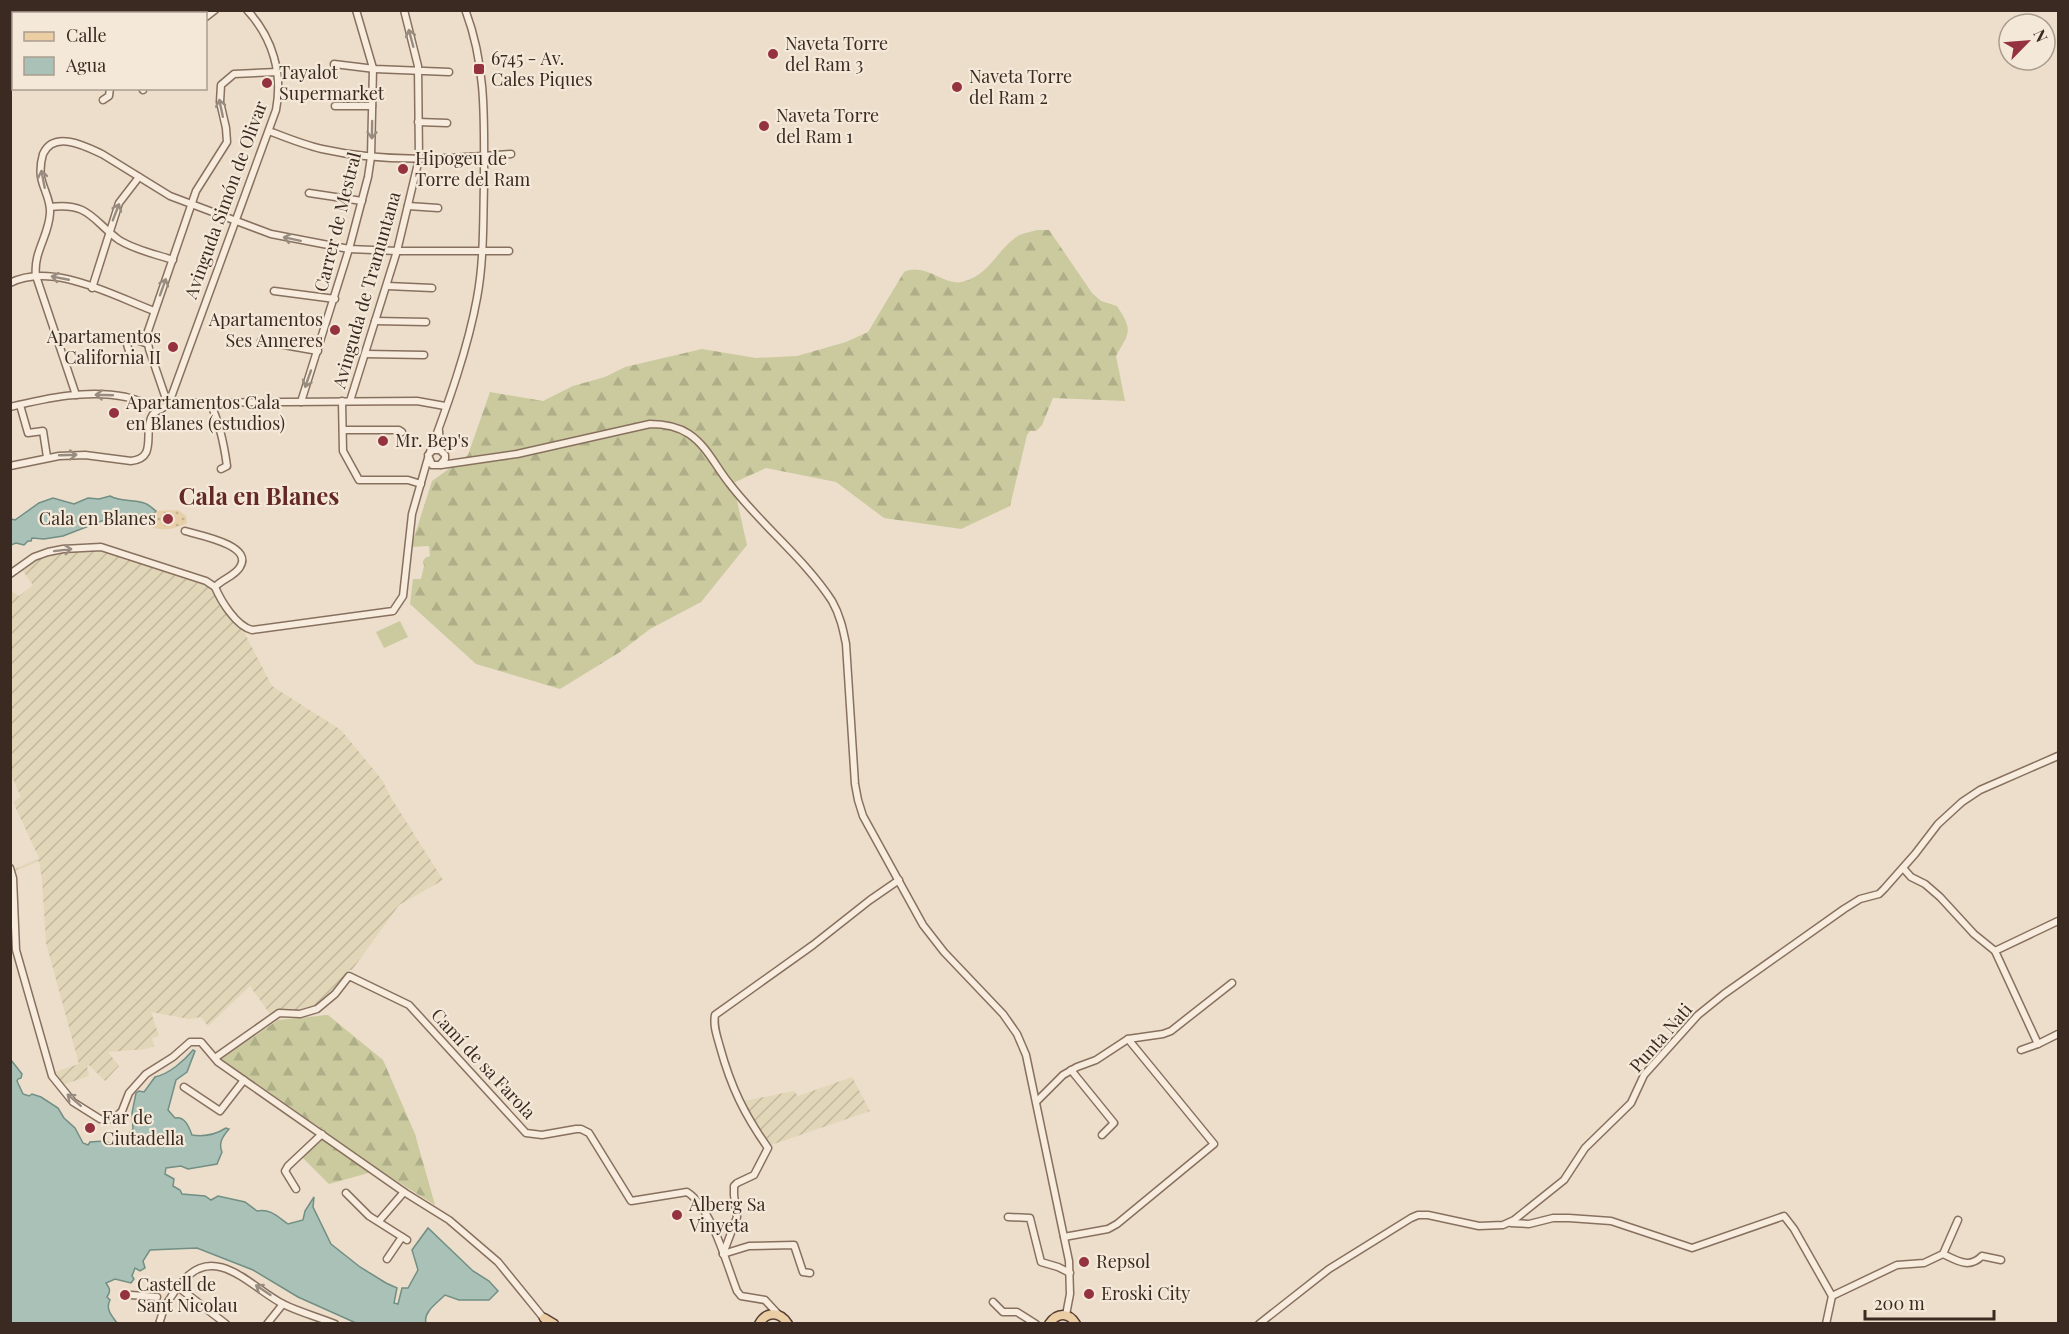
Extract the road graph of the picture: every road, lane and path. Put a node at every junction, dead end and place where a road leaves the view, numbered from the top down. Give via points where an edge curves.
1 (247, 10) edge
2 (356, 10) edge
3 (404, 10) edge
4 (466, 11) edge
5 (334, 64) dead end
6 (373, 68) junction
7 (277, 72) junction
8 (419, 72) junction
9 (449, 72) dead end
10 (110, 90) edge
11 (103, 99) dead end
12 (335, 106) dead end
13 (372, 106) junction
14 (418, 122) junction
15 (447, 123) dead end
16 (269, 131) junction
17 (511, 154) dead end
18 (484, 156) junction
19 (371, 157) junction
20 (419, 159) junction
21 (139, 177) junction
22 (309, 194) dead end
23 (362, 201) junction
24 (192, 205) junction
25 (408, 206) junction
26 (50, 207) junction
27 (438, 208) dead end
28 (236, 221) junction
29 (110, 231) junction
30 (349, 249) junction
31 (397, 251) junction
32 (482, 251) junction
33 (509, 251) dead end
34 (173, 260) junction
35 (36, 276) junction
36 (10, 283) edge
37 (387, 286) junction
38 (92, 288) junction
39 (432, 288) dead end
40 (274, 291) dead end
41 (335, 300) junction
42 (154, 311) junction
43 (375, 321) junction
44 (426, 322) dead end
45 (261, 341) dead end
46 (148, 344) junction
47 (129, 351) dead end
48 (318, 351) junction
49 (365, 354) junction
50 (424, 355) dead end
51 (76, 395) junction
52 (342, 401) junction
53 (350, 401) junction
54 (169, 402) junction
55 (301, 402) junction
56 (146, 403) junction
57 (210, 403) junction
58 (20, 405) junction
59 (446, 406) junction
60 (10, 407) edge
61 (161, 409) junction
62 (150, 418) junction
63 (440, 426) junction
64 (343, 430) junction
65 (402, 432) dead end
66 (442, 451) junction
67 (429, 455) junction
68 (47, 457) junction
69 (460, 461) junction
70 (438, 465) junction
71 (10, 466) edge
72 (220, 469) dead end
73 (422, 482) junction
74 (185, 531) dead end
75 (10, 573) edge
76 (215, 587) junction
77 (2058, 756) edge
78 (10, 868) edge
79 (1903, 868) junction
80 (899, 880) junction
81 (2058, 921) edge
82 (1995, 951) junction
83 (1232, 983) dead end
84 (2058, 1034) edge
85 (1128, 1039) junction
86 (2038, 1044) junction
87 (2021, 1050) dead end
88 (215, 1058) junction
89 (1071, 1070) junction
90 (244, 1080) junction
91 (184, 1087) dead end
92 (1037, 1101) junction
93 (322, 1134) junction
94 (1102, 1135) dead end
95 (296, 1189) dead end
96 (404, 1192) junction
97 (346, 1193) dead end
98 (1008, 1217) dead end
99 (1958, 1220) dead end
100 (379, 1221) junction
101 (1511, 1222) junction
102 (1064, 1237) junction
103 (723, 1254) junction
104 (1943, 1254) junction
105 (387, 1259) dead end
106 (2001, 1260) dead end
107 (810, 1273) dead end
108 (1070, 1273) junction
109 (178, 1287) junction
110 (132, 1295) dead end
111 (1832, 1296) junction
112 (157, 1297) dead end
113 (993, 1302) dead end
114 (283, 1304) junction
115 (769, 1305) junction
116 (1066, 1315) junction
117 (784, 1319) edge
118 (546, 1321) edge
119 (760, 1321) edge
120 (159, 1323) edge
121 (226, 1323) edge
122 (267, 1323) edge
123 (335, 1323) edge
124 (554, 1323) edge
125 (794, 1323) edge
126 (1036, 1323) edge
127 (1048, 1323) edge
128 (1077, 1323) edge
129 (1259, 1323) edge
130 (1826, 1323) edge

1 - 7 street, Avinguda Simón de Olivar via 269,42
2 - 6 street, Carrer de Mestral
8 -> 3 street, Avinguda de Tramuntana
4 - 18 street via 482,72
5 - 6 street
6 - 8 street
6 - 13 street, Carrer de Mestral
7 - 16 street, Avinguda Simón de Olivar via 278,100
24 -> 7 street via 200,183 227,142 221,85 234,74
8 - 9 street
8 - 14 street, Avinguda de Tramuntana
10 - 11 street
12 - 13 street
13 -> 19 street, Carrer de Mestral
14 - 15 street
14 - 20 street, Avinguda de Tramuntana
16 - 19 street via 322,150
16 - 28 street, Avinguda Simón de Olivar
17 - 18 street
18 - 20 street
18 - 32 street
19 - 20 street
19 - 23 street, Carrer de Mestral
20 - 25 street, Avinguda de Tramuntana
21 - 24 street
26 -> 21 street via 40,169 44,154 56,142 90,148
29 -> 21 street via 119,203
22 - 23 street
23 - 30 street, Carrer de Mestral
24 - 28 street
24 - 34 street
25 - 27 street
25 - 31 street, Avinguda de Tramuntana
26 - 29 street via 78,207
26 - 35 street via 48,226 36,255
30 -> 28 street via 271,234
28 - 54 street, Avinguda Simón de Olivar
29 - 34 street via 134,247
29 - 38 street
30 - 31 street
30 - 41 street, Carrer de Mestral
31 - 32 street
31 - 37 street, Avinguda de Tramuntana
32 - 33 street
32 - 59 street via 472,324
42 -> 34 street
35 - 36 street
38 -> 35 street via 63,277
35 - 51 street
37 - 39 street
37 - 43 street, Avinguda de Tramuntana
38 - 42 street
40 - 41 street
41 - 48 street, Carrer de Mestral
42 - 46 street
43 - 44 street
43 - 49 street, Avinguda de Tramuntana
45 - 48 street
46 - 47 street via 131,338 126,341
46 - 54 street
48 -> 55 street, Carrer de Mestral
49 - 50 street
49 - 53 street, Avinguda de Tramuntana
56 -> 51 street via 108,394
51 - 58 street
52 - 53 street
52 - 55 street
52 - 64 street
53 - 59 street via 417,401
54 - 57 street
54 - 61 street
55 - 57 street
56 - 61 street
56 - 62 street
57 - 72 street via 224,444 227,466
58 - 60 street
58 - 68 street via 28,433 43,431
59 - 63 street
61 - 62 street
68 -> 62 street via 85,455 139,460 147,450
63 - 66 street
63 - 67 street
64 - 65 street
64 - 73 street via 343,451 359,480
66 - 67 street via 436,449
66 - 69 street
66 - 70 street via 445,459
67 - 70 street via 430,462
67 - 73 street
68 - 71 street
69 - 70 street
69 - 80 street via 517,454 650,424 677,428 701,443 730,484 818,583 842,623 858,800
70 - 73 street
73 - 76 street via 411,514 403,596 393,611 252,630 242,626
74 - 76 street via 240,552 239,568
75 -> 76 street via 48,552 101,547
77 - 79 street, Punta Nati via 1980,790 1962,802 1938,824
88 -> 78 street via 201,1041 190,1042 146,1074 129,1093 121,1113 111,1120 100,1119 74,1102 52,1076 16,950
79 - 82 street via 1940,897
79 - 101 street, Punta Nati via 1879,894 1844,909 1703,1011 1644,1075 1631,1103 1585,1148 1564,1180
80 - 92 street via 923,925 1017,1034
80 - 103 street via 715,1015 715,1029 731,1085 768,1148 754,1175 734,1186 737,1216
81 - 82 street
82 - 86 street
83 - 85 street via 1171,1030
84 - 86 street
85 - 89 street via 1096,1060
85 - 102 street via 1214,1144 1117,1224
86 - 87 street
88 - 90 street
88 - 103 street, Camí de sa Farola via 279,1013 300,1014 317,1009 349,976 409,1005 526,1133 543,1135 576,1129 589,1133 631,1201 691,1194 707,1213
89 - 92 street
89 - 94 street via 1114,1123
90 - 91 street via 220,1111
90 - 93 street
92 - 102 street
93 - 95 street via 285,1171
93 - 96 street
96 - 100 street
96 - 118 street via 449,1220 498,1262
97 - 100 street
98 - 108 street via 1030,1218 1041,1262
99 - 104 street
100 - 105 street via 405,1238
101 - 111 street via 1529,1224 1553,1218 1611,1221 1692,1248 1784,1216
101 - 129 street via 1479,1226 1418,1215 1329,1269
102 - 108 street
103 - 107 street via 749,1246 794,1245 803,1272
103 - 115 street, Camí de sa Farola via 741,1296 765,1300
104 - 106 street via 1970,1264 1982,1256
104 - 111 street via 1924,1263 1897,1265
108 - 116 street
114 -> 109 street via 245,1278 220,1267 199,1267
109 - 120 street
109 - 121 street
110 - 112 street
111 - 130 street
113 - 126 street via 1004,1312 1017,1312
114 - 122 street
114 - 123 street
115 - 117 street
115 - 119 street
116 - 127 main road
116 - 128 main road
117 - 119 main road via 770,1314
117 - 125 main road
118 - 124 main road

